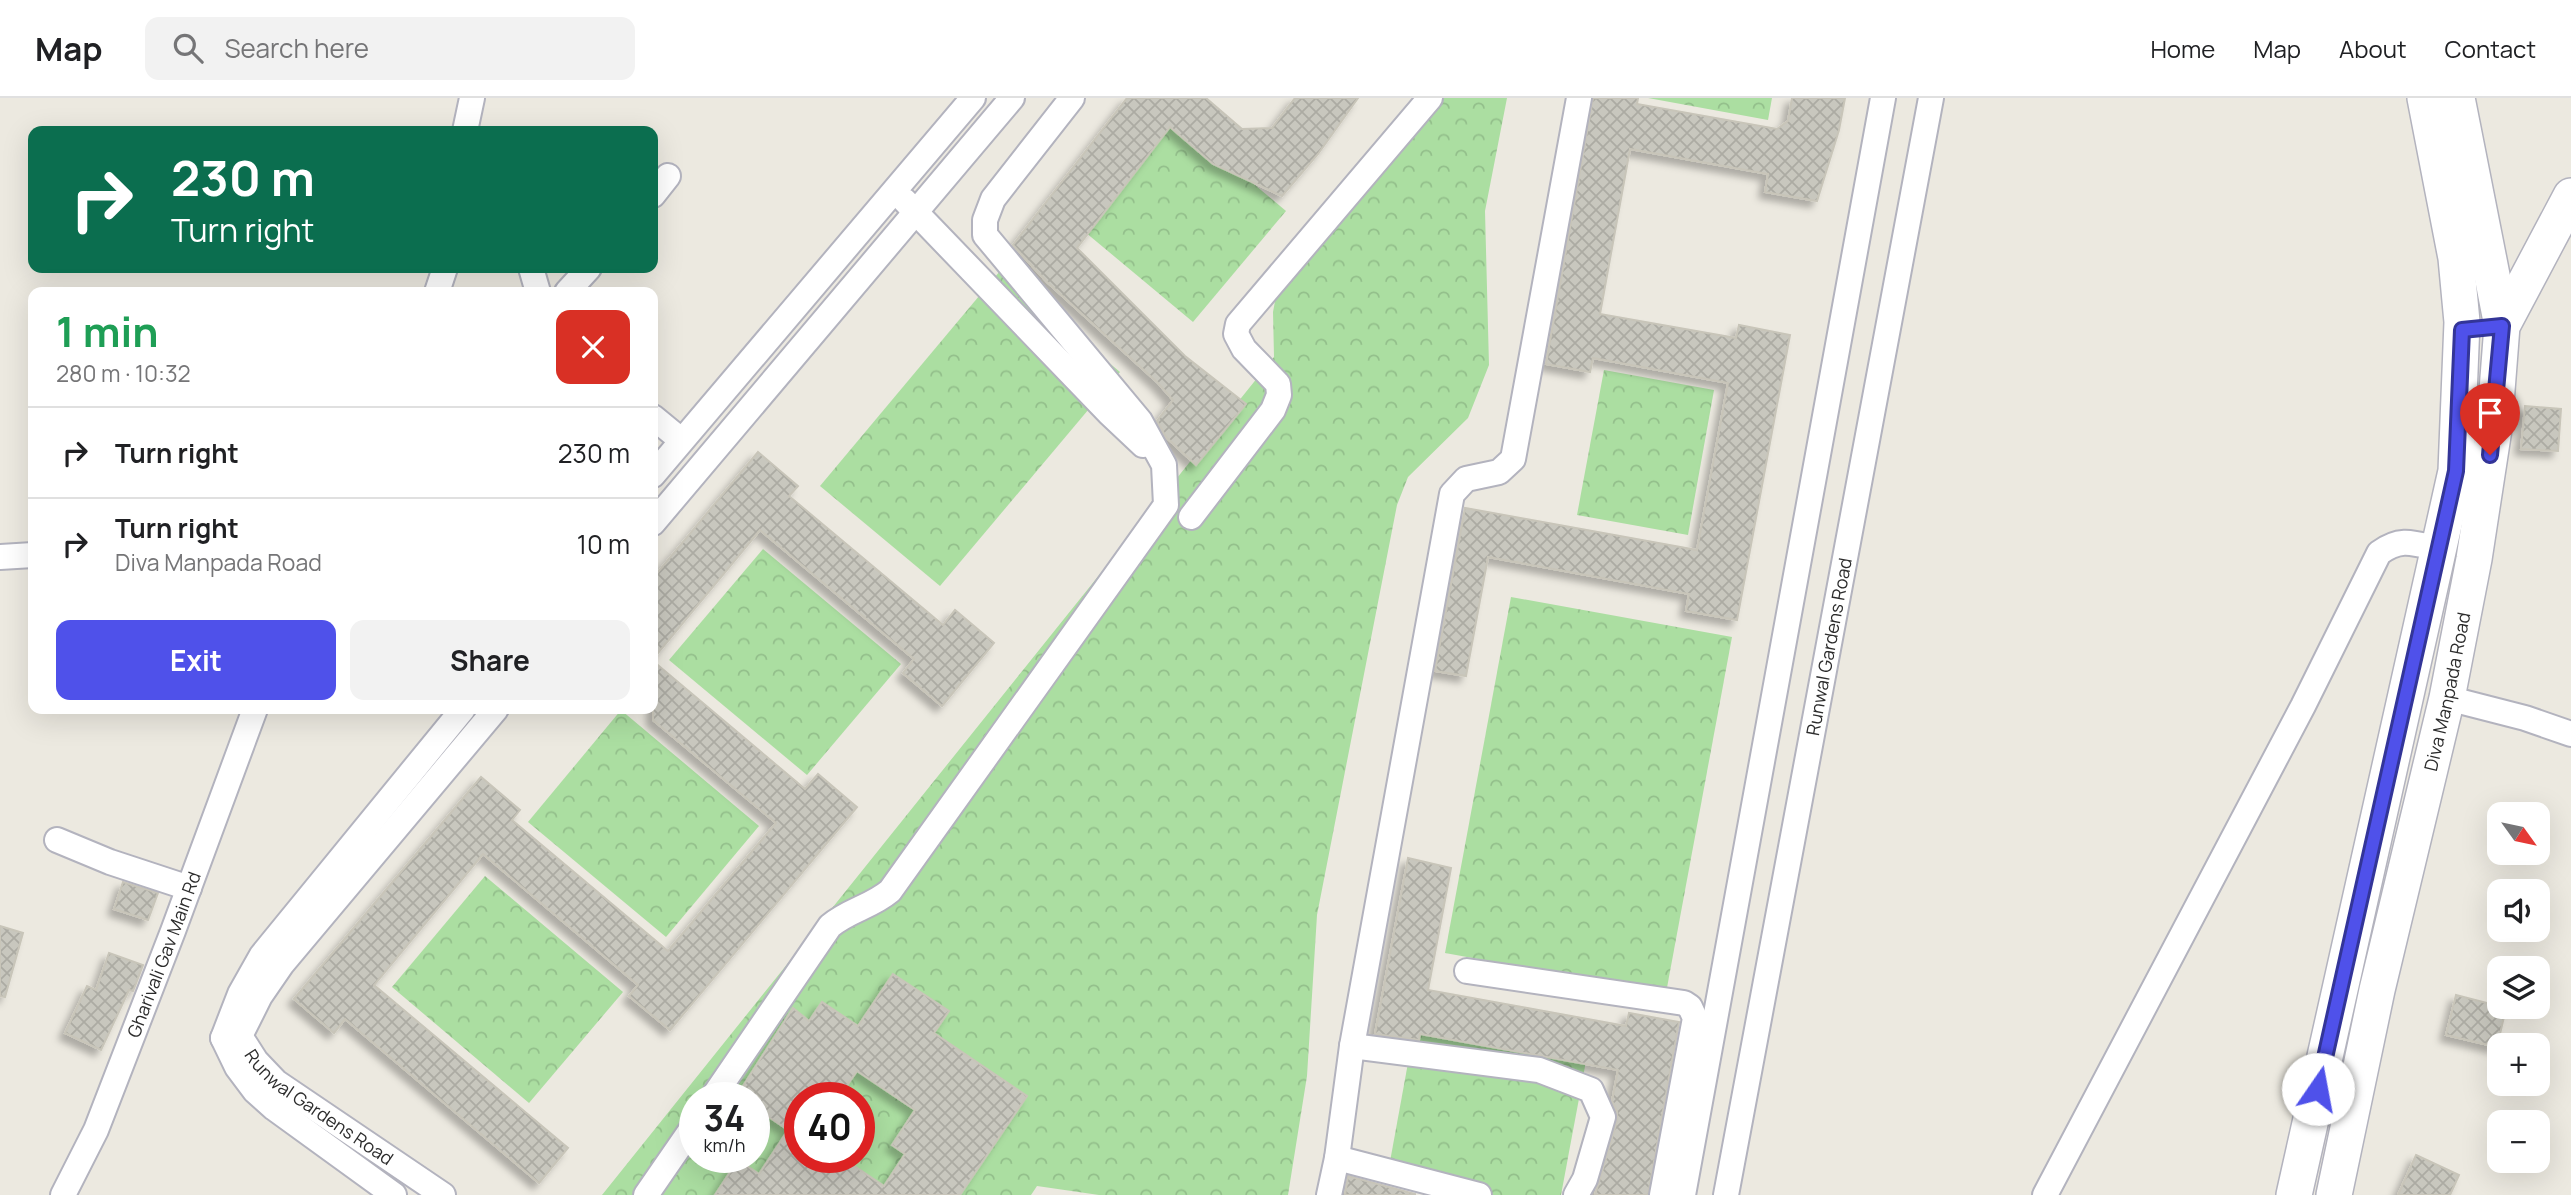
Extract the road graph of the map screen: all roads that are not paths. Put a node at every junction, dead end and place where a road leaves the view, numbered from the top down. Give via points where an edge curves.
1 (472, 98) edge
2 (973, 98) edge
3 (1012, 98) edge
4 (1072, 98) edge
5 (1430, 98) edge
6 (1579, 98) edge
7 (1883, 98) edge
8 (1931, 98) edge
9 (2425, 98) edge
10 (2457, 98) edge
11 (466, 126) edge
12 (668, 176) dead end
13 (658, 189) edge
14 (894, 191) junction
15 (2571, 196) edge
16 (915, 211) junction
17 (584, 273) edge
18 (571, 287) edge
19 (2502, 326) junction
20 (2462, 330) junction
21 (658, 421) edge
22 (681, 440) junction
23 (1164, 465) junction
24 (658, 469) edge
25 (658, 517) edge
26 (1191, 517) dead end
27 (2438, 549) junction
28 (28, 555) edge
29 (0, 557) edge
30 (2447, 698) junction
31 (253, 714) edge
32 (459, 714) edge
33 (492, 714) edge
34 (2571, 734) edge
35 (57, 840) dead end
36 (189, 888) junction
37 (1467, 971) dead end
38 (231, 1037) junction
39 (1352, 1045) junction
40 (723, 1082) edge
41 (679, 1147) edge
42 (1337, 1158) junction
43 (63, 1195) edge
44 (394, 1195) edge
45 (443, 1195) edge
46 (646, 1195) edge
47 (1329, 1195) edge
48 (1479, 1195) edge
49 (1576, 1195) edge
50 (1662, 1195) edge
51 (1683, 1195) edge
52 (1726, 1195) edge
53 (2045, 1195) edge
54 (2294, 1195) edge
55 (2334, 1195) edge

1 - 11 street
2 - 14 street
3 - 16 street
4 - 23 street via 993,200 985,234 1140,421
5 - 26 street via 1238,324 1236,334 1244,349 1278,384 1279,394 1273,410
6 - 39 street via 1513,459 1499,471 1466,479 1452,494
7 - 51 street
8 - 52 street, Runwal Gardens Road
9 - 20 street via 2456,258
10 - 19 street
12 - 13 street
14 - 16 street
14 - 22 street
15 - 19 street, Diva Manpada Road
16 - 23 street
16 - 25 street
17 - 18 street
19 - 20 street
19 - 30 street, Diva Manpada Road via 2494,429
20 - 27 street via 2456,471
21 - 22 street
22 - 24 street
23 - 40 street via 1166,505 890,891 830,926
27 - 53 street via 2412,542 2392,543 2379,553
27 - 54 street
28 - 29 street
30 - 34 street
30 - 55 street, Diva Manpada Road via 2376,990
31 - 36 street, Gharivali Gav Main Rd
32 - 38 street via 262,955 240,994
33 - 38 street via 282,964
35 - 36 street
36 - 43 street, Gharivali Gav Main Rd via 96,1130
37 - 50 street via 1690,1007 1695,1018
38 - 44 street, Runwal Gardens Road via 237,1067 255,1091
38 - 45 street, Runwal Gardens Road via 275,1082
39 - 42 street
39 - 49 street via 1539,1070 1591,1090 1603,1117
41 - 46 street
42 - 47 street
42 - 48 street

